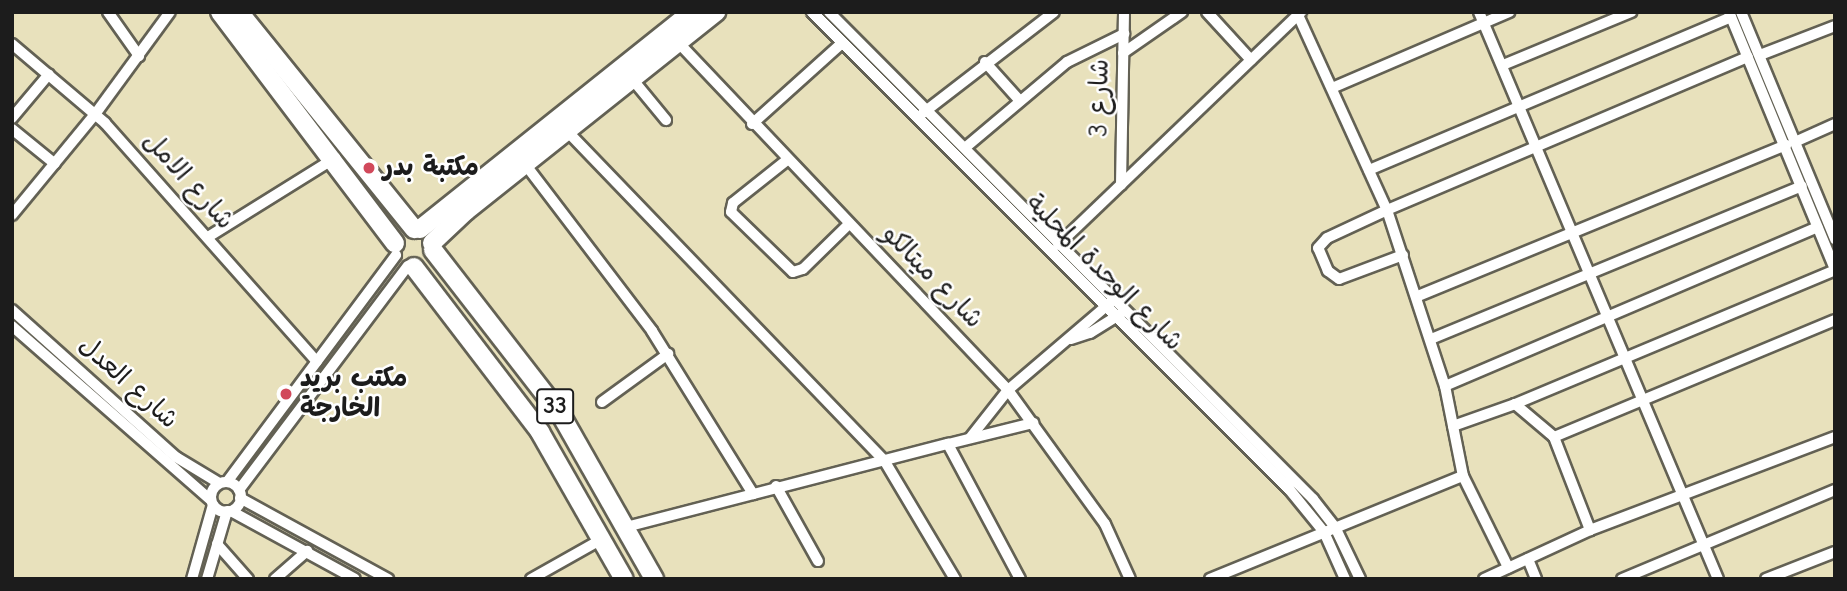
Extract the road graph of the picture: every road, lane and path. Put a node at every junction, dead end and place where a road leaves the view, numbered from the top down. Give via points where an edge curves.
1 (108, 12) edge
2 (170, 12) edge
3 (220, 12) edge
4 (239, 12) edge
5 (692, 12) edge
6 (716, 12) edge
7 (812, 12) edge
8 (829, 12) edge
9 (1054, 12) edge
10 (1124, 12) edge
11 (1182, 12) edge
12 (1207, 12) edge
13 (1282, 12) edge
14 (1510, 12) edge
15 (1631, 12) edge
16 (1738, 14) edge
17 (1297, 16) edge
18 (1482, 18) edge
19 (1835, 26) edge
20 (1124, 34) junction
21 (673, 37) junction
22 (12, 44) edge
23 (841, 44) junction
24 (1123, 53) junction
25 (1760, 55) junction
26 (139, 56) junction
27 (1748, 57) junction
28 (1251, 60) junction
29 (985, 62) junction
30 (1503, 65) junction
31 (49, 74) junction
32 (633, 80) junction
33 (1332, 88) junction
34 (1768, 89) junction
35 (1020, 101) junction
36 (300, 103) junction
37 (1519, 104) junction
38 (927, 110) junction
39 (96, 113) junction
40 (12, 118) edge
41 (916, 118) junction
42 (314, 120) junction
43 (666, 120) dead end
44 (752, 124) junction
45 (1835, 124) edge
46 (12, 129) edge
47 (567, 131) junction
48 (1791, 143) junction
49 (966, 147) junction
50 (1538, 147) junction
51 (335, 158) junction
52 (787, 160) junction
53 (55, 164) junction
54 (525, 164) junction
55 (1369, 170) junction
56 (1121, 185) junction
57 (1802, 186) junction
58 (1387, 210) junction
59 (12, 215) edge
60 (849, 224) junction
61 (1832, 224) edge
62 (1817, 227) junction
63 (417, 229) junction
64 (1574, 229) junction
65 (208, 237) junction
66 (1835, 239) edge
67 (1062, 242) junction
68 (433, 246) junction
69 (1051, 252) junction
70 (1403, 255) junction
71 (403, 258) junction
72 (1835, 269) edge
73 (1591, 272) junction
74 (1418, 296) junction
75 (1118, 298) junction
76 (1106, 306) junction
77 (1129, 309) junction
78 (12, 310) edge
79 (1116, 317) junction
80 (1609, 317) junction
81 (1835, 320) edge
82 (12, 326) edge
83 (1070, 338) junction
84 (1431, 339) junction
85 (668, 354) junction
86 (320, 358) junction
87 (1625, 358) junction
88 (334, 363) junction
89 (306, 377) junction
90 (317, 385) junction
91 (1445, 386) junction
92 (1008, 390) junction
93 (1642, 401) junction
94 (602, 402) dead end
95 (1515, 404) junction
96 (1033, 423) junction
97 (1453, 426) junction
98 (1835, 436) edge
99 (1554, 437) junction
100 (970, 438) junction
101 (948, 444) junction
102 (884, 460) junction
103 (1463, 476) junction
104 (223, 483) junction
105 (776, 486) junction
106 (1835, 490) edge
107 (240, 494) junction
108 (752, 494) junction
109 (1682, 494) junction
110 (212, 502) junction
111 (229, 511) junction
112 (626, 527) junction
113 (1335, 527) junction
114 (1590, 530) junction
115 (1324, 532) junction
116 (602, 540) junction
117 (217, 544) junction
118 (1704, 545) junction
119 (307, 551) junction
120 (1835, 552) edge
121 (1528, 559) junction
122 (818, 561) dead end
123 (1508, 568) junction
124 (1213, 578) edge
125 (192, 579) edge
126 (206, 579) edge
127 (248, 579) edge
128 (275, 579) edge
129 (355, 579) edge
130 (388, 579) edge
131 (531, 579) edge
132 (624, 579) edge
133 (654, 579) edge
134 (955, 579) edge
135 (1020, 579) edge
136 (1130, 579) edge
137 (1345, 579) edge
138 (1360, 579) edge
139 (1484, 579) edge
140 (1536, 579) edge
141 (1622, 579) edge
142 (1718, 579) edge
143 (1766, 579) edge

1 - 26 street
2 - 26 street
3 - 36 highway
4 - 36 highway
5 - 21 highway
6 - 21 highway
7 - 23 street, شارع الوحدة المحلية
8 - 38 street, شارع الوحدة المحلية
9 - 29 street
10 - 20 street, شارع 3
11 - 24 street
12 - 28 street
13 - 17 street
14 - 18 street
15 - 30 street
16 - 25 street
16 - 27 street
16 - 37 street
17 - 28 street
17 - 33 street
18 - 30 street
18 - 33 street
19 - 25 street
20 - 24 street, شارع 3
20 - 35 street via 1067,62
21 - 32 highway
21 - 44 street, شارع ميتالكو
21 - 63 highway
22 - 31 street, شارع الامل
23 - 41 street, شارع الوحدة المحلية
23 - 44 street
24 - 56 street, شارع 3
25 - 34 street
26 - 39 street
27 - 34 street
27 - 50 street
28 - 56 street
29 - 35 street
29 - 38 street
30 - 37 street
31 - 39 street, شارع الامل
31 - 40 street
32 - 43 street
32 - 47 highway
33 - 55 street
34 - 48 street
35 - 49 street
36 - 42 highway
37 - 50 street
37 - 55 street
38 - 41 street
38 - 49 street, شارع الوحدة المحلية
39 - 53 street
39 - 65 street, شارع الامل
41 - 69 street, شارع الوحدة المحلية
42 - 51 highway
42 - 63 highway
44 - 52 street, شارع ميتالكو
45 - 48 street
46 - 53 street
47 - 54 highway
47 - 102 street
48 - 57 street
48 - 61 street
48 - 64 street
49 - 67 street, شارع الوحدة المحلية
50 - 58 street
50 - 64 street
51 - 65 street
51 - 71 highway
52 - 60 street, شارع ميتالكو
52 - 60 street via 733,203 731,212 793,272 803,269
53 - 59 street
54 - 68 highway
54 - 85 street
55 - 58 street
56 - 67 street
57 - 62 street
57 - 73 street
58 - 70 street
58 - 70 street via 1327,238 1318,244 1318,254 1339,279
60 - 92 street, شارع ميتالكو
61 - 66 street
62 - 72 street
62 - 80 street
63 - 68 highway
63 - 71 highway via 399,236
64 - 73 street
64 - 74 street
65 - 86 street, شارع الامل
67 - 69 street
67 - 75 street, شارع الوحدة المحلية
68 - 71 highway via 427,262
68 - 112 highway, 33 via 547,395
69 - 76 street, شارع الوحدة المحلية
70 - 74 street
71 - 86 street
71 - 88 street
71 - 116 highway, 33 via 526,412
72 - 87 street
73 - 80 street
73 - 84 street
74 - 84 street
75 - 76 street
75 - 77 street, شارع الوحدة المحلية
76 - 79 street, شارع الوحدة المحلية
76 - 83 street
77 - 79 street
77 - 113 street, شارع الوحدة المحلية
78 - 104 street, شارع العدل via 176,457
79 - 83 street via 1090,334
79 - 115 street, شارع الوحدة المحلية via 1289,489
80 - 87 street
80 - 91 street
81 - 93 street
82 - 110 street, شارع العدل
83 - 92 street
84 - 91 street
85 - 94 street
85 - 108 street
86 - 88 street, شارع الامل
86 - 89 street
87 - 93 street
87 - 95 street
88 - 90 street
89 - 90 street
89 - 104 street
90 - 107 street
91 - 97 street
92 - 96 street, شارع ميتالكو
92 - 100 street
93 - 99 street
93 - 109 street
95 - 97 street
95 - 99 street
96 - 100 street
96 - 136 street, شارع ميتالكو via 1105,524
97 - 103 street
98 - 109 street
99 - 114 street
100 - 101 street
101 - 102 street
101 - 135 street
102 - 105 street
102 - 134 street
103 - 113 street
103 - 123 street
104 - 107 street, شارع العدل
104 - 110 street
105 - 108 street
105 - 122 street
106 - 118 street
107 - 111 street
107 - 130 street, شارع العدل
108 - 112 street
109 - 114 street
109 - 118 street
110 - 111 street, شارع العدل
110 - 125 street
111 - 117 street
111 - 119 street, شارع العدل
112 - 133 highway, 33
113 - 115 street
113 - 138 street, شارع الوحدة المحلية
114 - 121 street
115 - 124 street
115 - 137 street, شارع الوحدة المحلية
116 - 131 street
116 - 132 highway, 33
117 - 126 street
117 - 127 street
118 - 141 street
118 - 142 street
119 - 128 street
119 - 129 street, شارع العدل
120 - 143 street
121 - 123 street
121 - 140 street
123 - 139 street

